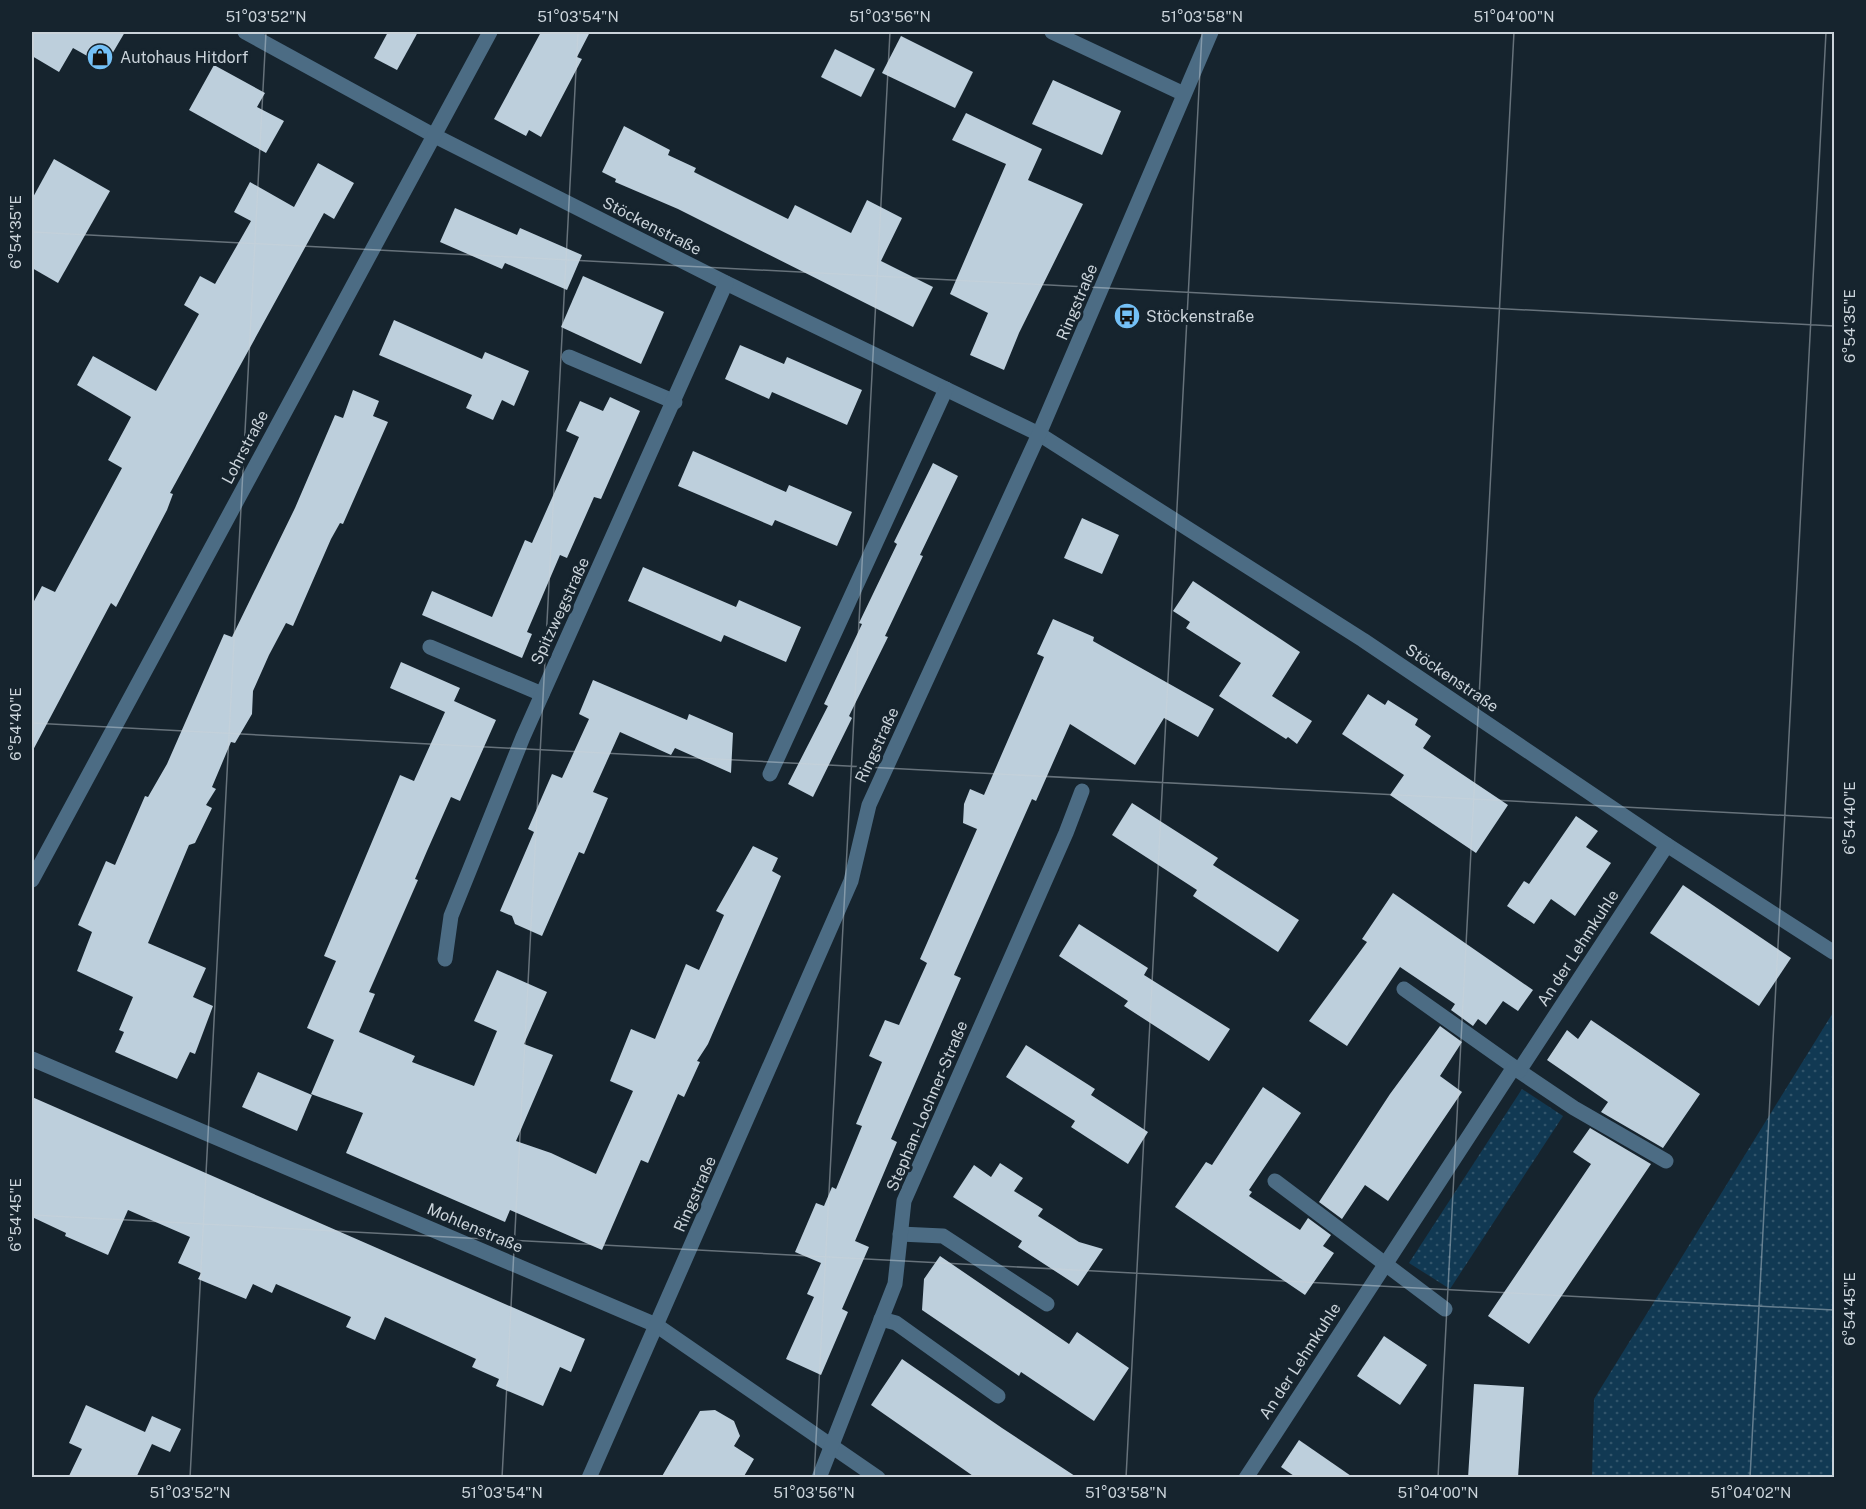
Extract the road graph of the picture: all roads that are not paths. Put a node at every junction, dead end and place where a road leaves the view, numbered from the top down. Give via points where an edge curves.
1 (244, 32) edge
2 (490, 32) edge
3 (1052, 32) edge
4 (1211, 32) edge
5 (1184, 94) junction
6 (433, 135) junction
7 (726, 283) junction
8 (569, 357) dead end
9 (946, 389) junction
10 (675, 402) junction
11 (1039, 434) junction
12 (430, 646) dead end
13 (542, 694) junction
14 (770, 774) dead end
15 (1082, 791) dead end
16 (1667, 845) junction
17 (32, 880) edge
18 (1833, 952) dead end
19 (445, 959) dead end
20 (1404, 989) dead end
21 (32, 1059) edge
22 (1516, 1069) junction
23 (1666, 1161) dead end
24 (1275, 1181) dead end
25 (900, 1234) junction
26 (1386, 1266) junction
27 (1047, 1304) dead end
28 (1444, 1309) dead end
29 (880, 1319) junction
30 (656, 1325) junction
31 (998, 1396) dead end
32 (831, 1446) junction
33 (589, 1478) edge
34 (819, 1478) edge
35 (878, 1478) edge
36 (1246, 1478) edge

1 - 6 street, Stöckenstraße
2 - 6 street, Lohrstraße
3 - 5 street
4 - 5 street, Ringstraße
5 - 11 street, Ringstraße
6 - 7 street, Stöckenstraße
6 - 17 street, Lohrstraße
7 - 9 street, Stöckenstraße
7 - 10 street, Spitzwegstraße
8 - 10 street
9 - 11 street, Stöckenstraße
9 - 14 street
10 - 13 street, Spitzwegstraße
11 - 16 street, Stöckenstraße via 1363,640
11 - 30 street, Ringstraße via 869,805 851,881
12 - 13 street
13 - 19 street, Spitzwegstraße via 451,916
15 - 25 street, Stephan-Lochner-Straße via 904,1201
16 - 18 street, Stöckenstraße
16 - 22 street, An der Lehmkuhle
20 - 22 street
21 - 30 street, Mohlenstraße
22 - 23 street
22 - 26 street, An der Lehmkuhle
24 - 26 street
25 - 27 street via 943,1236
25 - 29 street, Stephan-Lochner-Straße via 895,1284
26 - 28 street
26 - 36 street, An der Lehmkuhle
29 - 31 street via 896,1323
29 - 32 street, Stephan-Lochner-Straße
30 - 32 street, Mohlenstraße
30 - 33 street, Ringstraße
32 - 34 street, Stephan-Lochner-Straße
32 - 35 street, Mohlenstraße

